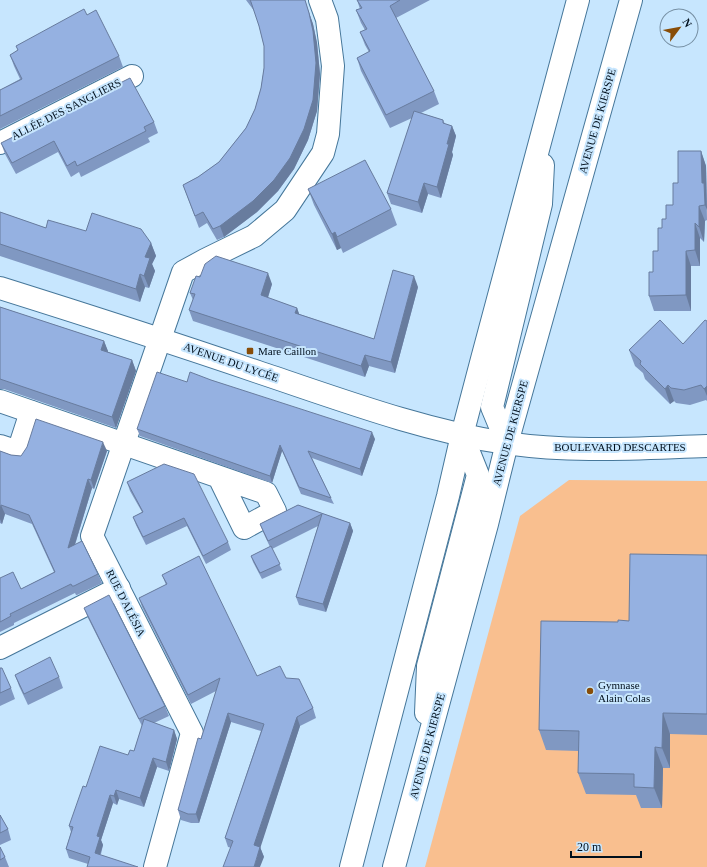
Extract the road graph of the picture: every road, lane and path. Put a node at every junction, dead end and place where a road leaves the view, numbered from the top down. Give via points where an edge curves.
1 (320, 0) edge
2 (578, 0) edge
3 (631, 0) edge
4 (132, 76) dead end
5 (546, 121) junction
6 (0, 143) edge
7 (0, 288) edge
8 (160, 338) junction
9 (0, 401) edge
10 (31, 412) junction
11 (462, 435) junction
12 (507, 443) junction
13 (124, 444) junction
14 (0, 446) edge
15 (707, 446) edge
16 (219, 477) dead end
17 (119, 588) junction
18 (0, 648) edge
19 (423, 758) junction
20 (155, 867) edge
21 (351, 867) edge
22 (394, 867) edge

1 - 8 main road, RUE D'ALÉSIA via 327,19 334,66 328,134 323,153 285,210 254,236 183,272
2 - 5 main road
3 - 12 main road, AVENUE DE KIERSPE
4 - 6 main road, ALLÉE DES SANGLIERS
5 - 11 main road
5 - 12 main road via 541,204 492,407
7 - 8 main road, AVENUE DU LYCÉE
8 - 11 main road, AVENUE DU LYCÉE via 361,406
8 - 13 main road, RUE D'ALÉSIA
9 - 10 main road
10 - 13 main road
10 - 14 main road via 18,452
11 - 12 main road, BOULEVARD DESCARTES
11 - 19 main road via 478,474 428,666
11 - 21 main road
12 - 15 main road, BOULEVARD DESCARTES via 572,449
12 - 19 main road, AVENUE DE KIERSPE
13 - 16 main road
13 - 17 main road, RUE D'ALÉSIA via 92,536
17 - 18 main road
17 - 20 main road, RUE D'ALÉSIA via 192,733
19 - 22 main road, AVENUE DE KIERSPE

